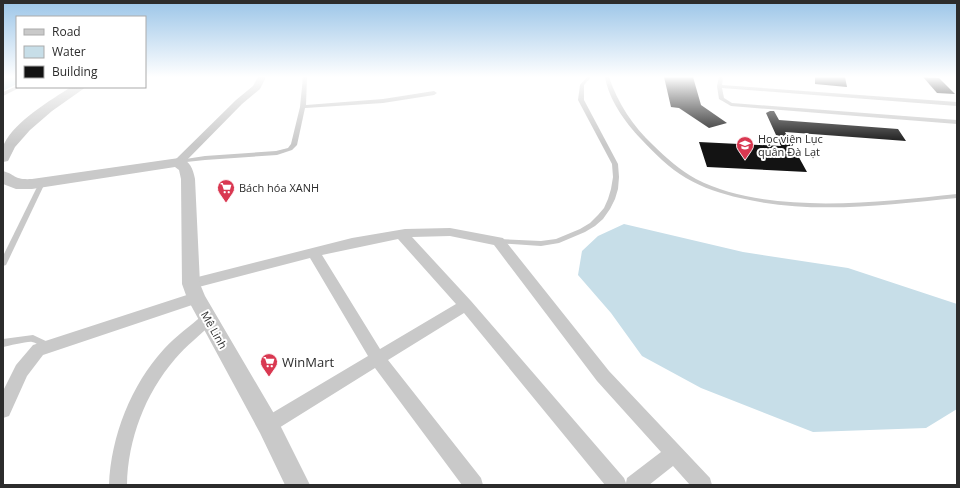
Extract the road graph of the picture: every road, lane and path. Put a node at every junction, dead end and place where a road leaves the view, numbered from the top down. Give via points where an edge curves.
1 (62, 100) edge
2 (242, 100) edge
3 (303, 100) edge
4 (386, 100) edge
5 (581, 100) edge
6 (616, 100) edge
7 (723, 100) edge
8 (901, 100) edge
9 (957, 104) edge
10 (303, 107) junction
11 (957, 122) edge
12 (5, 152) edge
13 (179, 162) junction
14 (6, 181) edge
15 (42, 183) junction
16 (957, 196) edge
17 (401, 234) junction
18 (498, 241) junction
19 (314, 253) junction
20 (3, 263) edge
21 (193, 291) junction
22 (466, 305) junction
23 (208, 319) junction
24 (3, 343) edge
25 (47, 346) junction
26 (377, 358) junction
27 (3, 410) edge
28 (268, 425) junction
29 (673, 454) junction
30 (118, 485) edge
31 (298, 485) edge
32 (474, 485) edge
33 (617, 485) edge
34 (634, 485) edge
35 (703, 485) edge

1 - 12 street via 34,120
2 - 13 street
3 - 10 lane
4 - 10 lane
5 - 18 lane via 615,164 611,200 606,212 591,226 559,240 547,243
6 - 16 lane via 624,115 668,163 684,174 719,190 769,201 824,205
7 - 11 lane via 731,104
8 - 9 lane
10 - 13 lane via 294,145 284,152
13 - 15 street
13 - 21 street, Mê Linh via 186,169 188,180
14 - 15 street via 22,185
15 - 20 lane
17 - 18 street via 450,232
17 - 19 street
17 - 22 street
18 - 29 street via 603,376
19 - 21 street
19 - 26 street
21 - 23 street, Mê Linh
21 - 25 street
22 - 26 street
22 - 33 street
23 - 28 street, Mê Linh
23 - 30 street via 160,365 141,397 122,447
24 - 25 lane via 33,338
25 - 27 street via 38,350 26,362
26 - 28 street
26 - 32 street
28 - 31 street, Mê Linh
29 - 34 street
29 - 35 street

